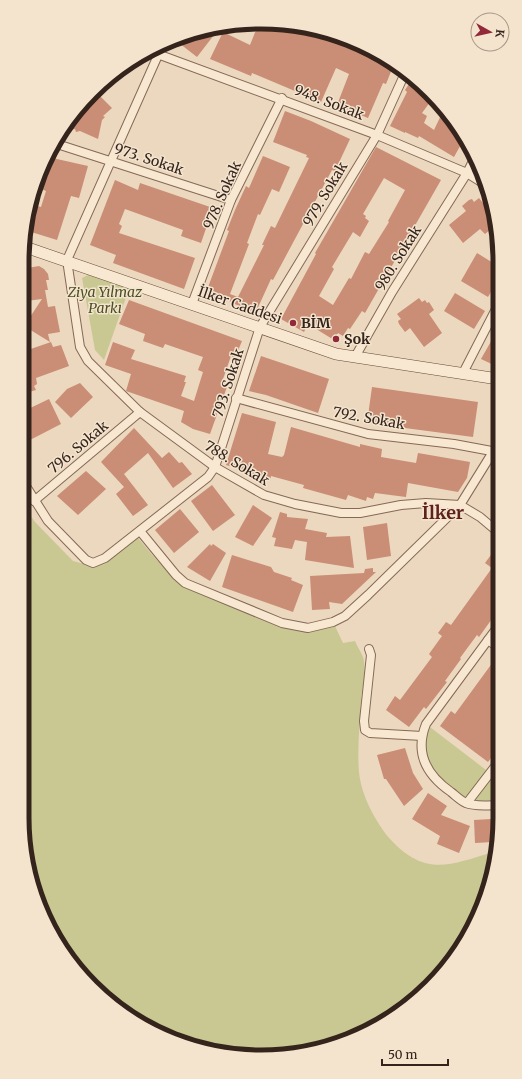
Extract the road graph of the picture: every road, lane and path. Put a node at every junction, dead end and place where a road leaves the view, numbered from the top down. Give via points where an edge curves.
1 (160, 52) edge
2 (154, 55) edge
3 (403, 78) edge
4 (282, 98) junction
5 (377, 135) junction
6 (60, 145) edge
7 (112, 161) junction
8 (472, 164) edge
9 (467, 173) junction
10 (479, 180) edge
11 (232, 200) junction
12 (29, 248) edge
13 (67, 260) junction
14 (192, 304) junction
15 (493, 315) edge
16 (260, 327) junction
17 (355, 357) junction
18 (463, 373) junction
19 (493, 378) edge
20 (236, 398) junction
21 (140, 412) junction
22 (493, 452) edge
23 (493, 456) edge
24 (215, 468) junction
25 (29, 493) edge
26 (34, 502) junction
27 (460, 505) junction
28 (493, 528) edge
29 (140, 531) junction
30 (493, 633) edge
31 (488, 640) junction
32 (493, 644) edge
33 (369, 649) dead end
34 (422, 736) junction
35 (493, 769) edge
36 (467, 803) junction
37 (493, 805) edge

1 - 4 street, 948. Sokak
2 - 7 street
3 - 5 street, 979. Sokak
4 - 5 street, 948. Sokak
4 - 11 street, 978. Sokak
5 - 9 street, 948. Sokak
5 - 16 street, 979. Sokak
6 - 7 street, 973. Sokak
7 - 11 street, 973. Sokak
7 - 13 street
8 - 9 street, 980. Sokak
9 - 10 street, 948. Sokak
9 - 17 street, 980. Sokak via 392,292
11 - 14 street, 978. Sokak
12 - 13 main road, İlker Caddesi
13 - 14 main road, İlker Caddesi
13 - 21 street, 788. Sokak via 80,346 95,370
14 - 16 main road, İlker Caddesi
15 - 18 street
16 - 17 main road, İlker Caddesi via 322,350
16 - 20 street, 793. Sokak
17 - 18 main road, İlker Caddesi
18 - 19 main road, İlker Caddesi
20 - 22 street, 792. Sokak via 368,434
20 - 24 street, 793. Sokak
21 - 24 street, 788. Sokak
21 - 26 street, 796. Sokak
23 - 27 street
24 - 27 street, 788. Sokak via 264,495 341,513 360,513 426,503
24 - 29 street, 793. Sokak via 208,477
25 - 26 street
26 - 29 street, 793. Sokak via 63,538 92,563 105,558
27 - 28 street, 788. Sokak
27 - 29 street via 345,616 334,622 308,628 282,624 185,583
30 - 31 street
31 - 32 street
31 - 34 street via 426,724
33 - 34 street via 371,655 365,730 370,733
34 - 36 street via 424,756 433,778
35 - 36 street
36 - 37 street

